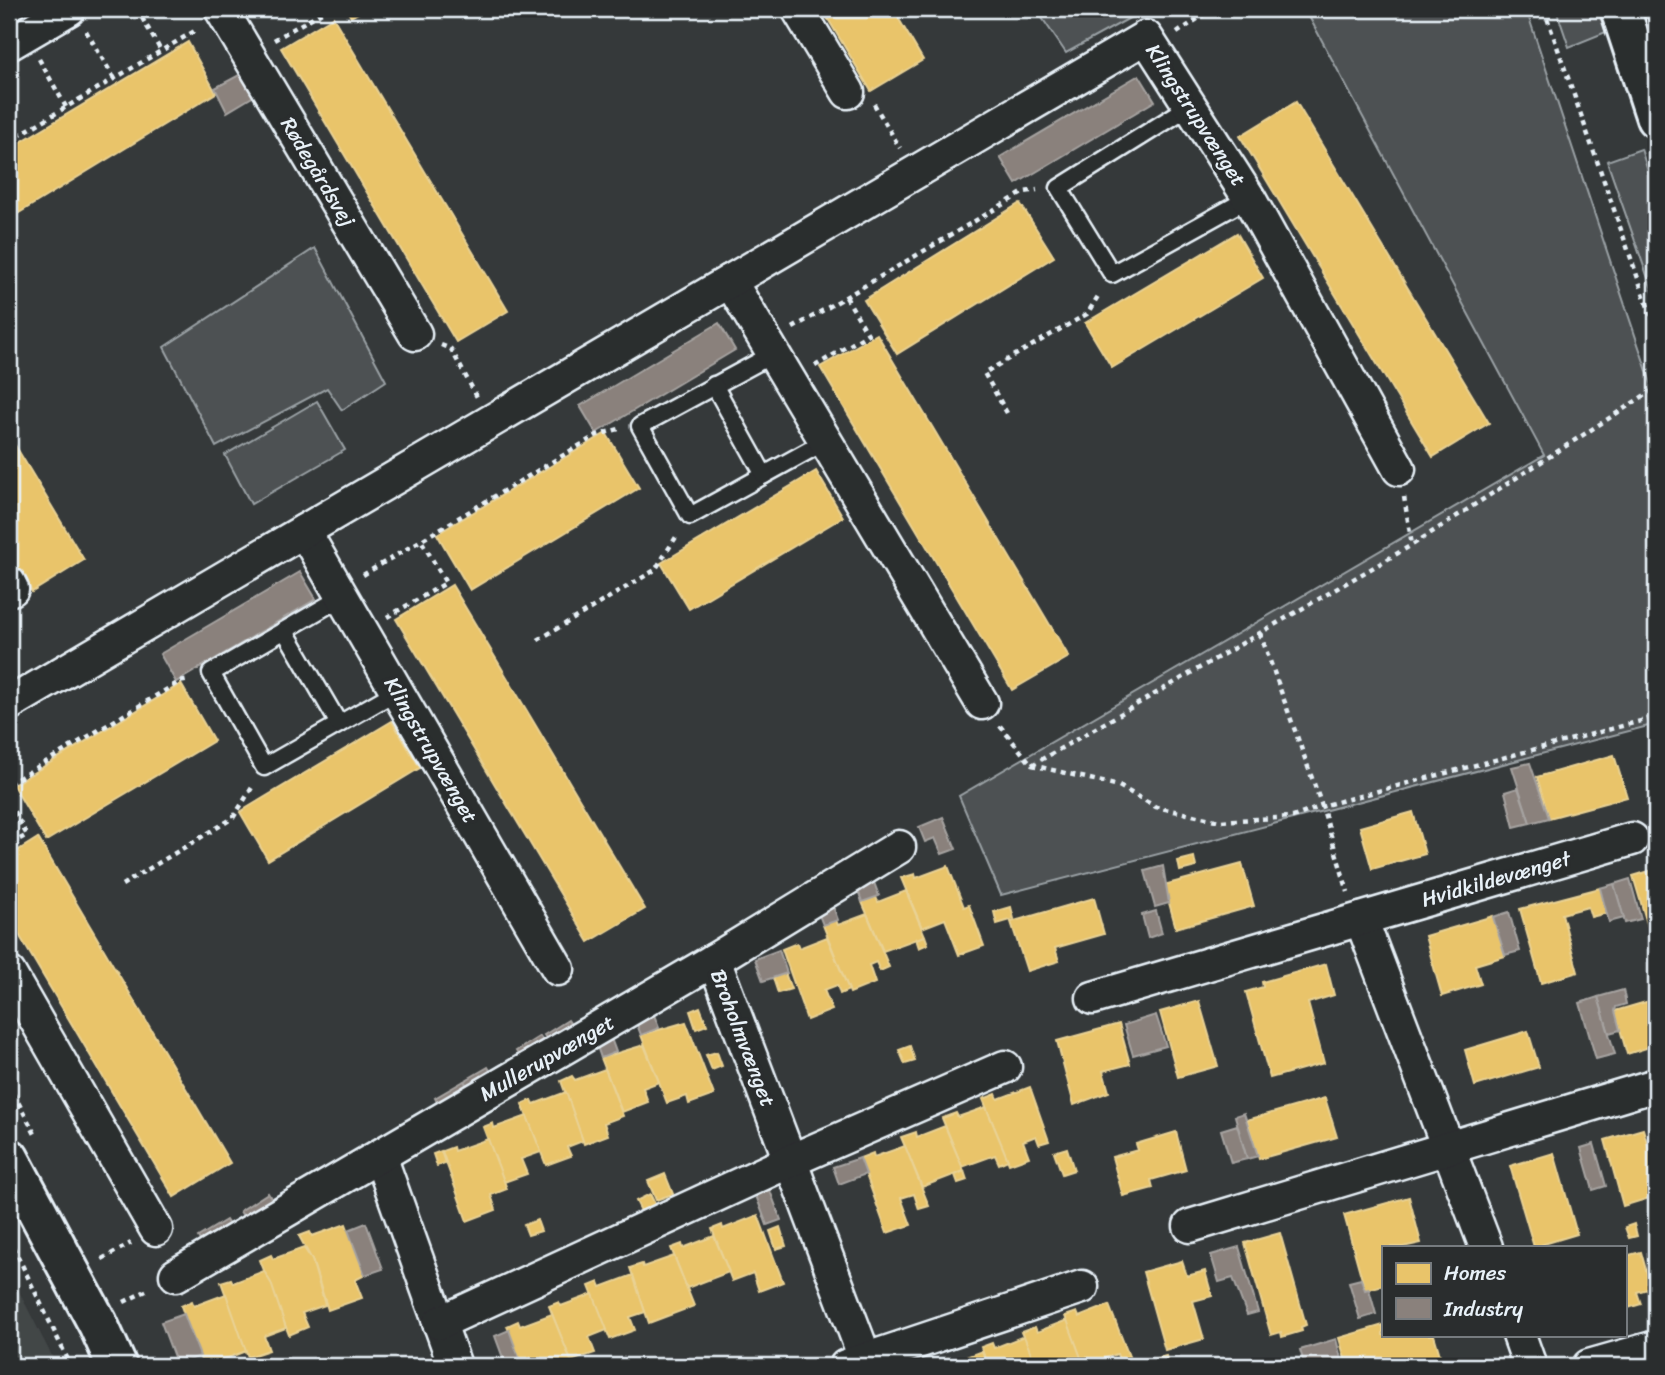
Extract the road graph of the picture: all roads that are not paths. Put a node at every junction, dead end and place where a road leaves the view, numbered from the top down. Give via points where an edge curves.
1 (69, 9) edge
2 (221, 9) edge
3 (799, 9) edge
4 (1620, 9) edge
5 (9, 44) edge
6 (848, 92) road end
7 (1190, 106) junction
8 (1656, 118) edge
9 (1250, 198) junction
10 (730, 281) junction
11 (415, 334) road end
12 (770, 349) junction
13 (714, 385) junction
14 (825, 441) junction
15 (764, 475) junction
16 (1401, 479) road end
17 (304, 531) junction
18 (340, 593) junction
19 (285, 631) junction
20 (397, 691) junction
21 (982, 703) road end
22 (9, 704) edge
23 (339, 724) junction
24 (1632, 839) dead end
25 (900, 847) dead end
26 (1361, 919) junction
27 (714, 960) junction
28 (558, 969) dead end
29 (9, 973) edge
30 (1093, 998) dead end
31 (1005, 1066) dead end
32 (1656, 1085) edge
33 (1447, 1146) junction
34 (380, 1156) junction
35 (9, 1158) edge
36 (790, 1161) junction
37 (1191, 1226) dead end
38 (156, 1228) dead end
39 (1486, 1246) edge
40 (176, 1275) dead end
41 (1082, 1287) dead end
42 (439, 1323) junction
43 (1519, 1336) edge
44 (1656, 1347) edge
45 (859, 1364) edge
46 (117, 1366) edge
47 (455, 1366) edge
48 (1530, 1366) edge
49 (1589, 1366) edge

1 - 5 street
2 - 11 street, Rødegårdsvej
3 - 6 street
4 - 8 street
7 - 9 street, Klingstrupvænget
7 - 9 lane via 1059,188 1112,274
7 - 10 street, Klingstrupvænget via 1146,37
9 - 16 street, Klingstrupvænget
10 - 12 street
10 - 17 street, Klingstrupvænget
12 - 13 lane
12 - 14 street
13 - 15 lane
13 - 15 lane via 640,426 690,516
14 - 15 lane
14 - 21 street
17 - 18 street, Klingstrupvænget
17 - 22 street, Klingstrupvænget
18 - 19 lane
18 - 20 street, Klingstrupvænget
19 - 23 lane
19 - 23 lane via 211,674 264,767
20 - 23 lane
20 - 28 street, Klingstrupvænget
24 - 26 street, Hvidkildevænget
25 - 27 street, Broholmvænget
26 - 30 street, Hvidkildevænget
26 - 33 street
27 - 34 street, Mullerupvænget
27 - 36 street, Broholmvænget
29 - 38 street
31 - 36 street
32 - 33 street
33 - 37 street
33 - 39 street
34 - 40 street, Mullerupvænget
34 - 42 street
35 - 46 street
36 - 42 street
36 - 45 street, Broholmvænget
41 - 45 street, Broholmvænget
42 - 47 street
43 - 48 street
44 - 49 street

